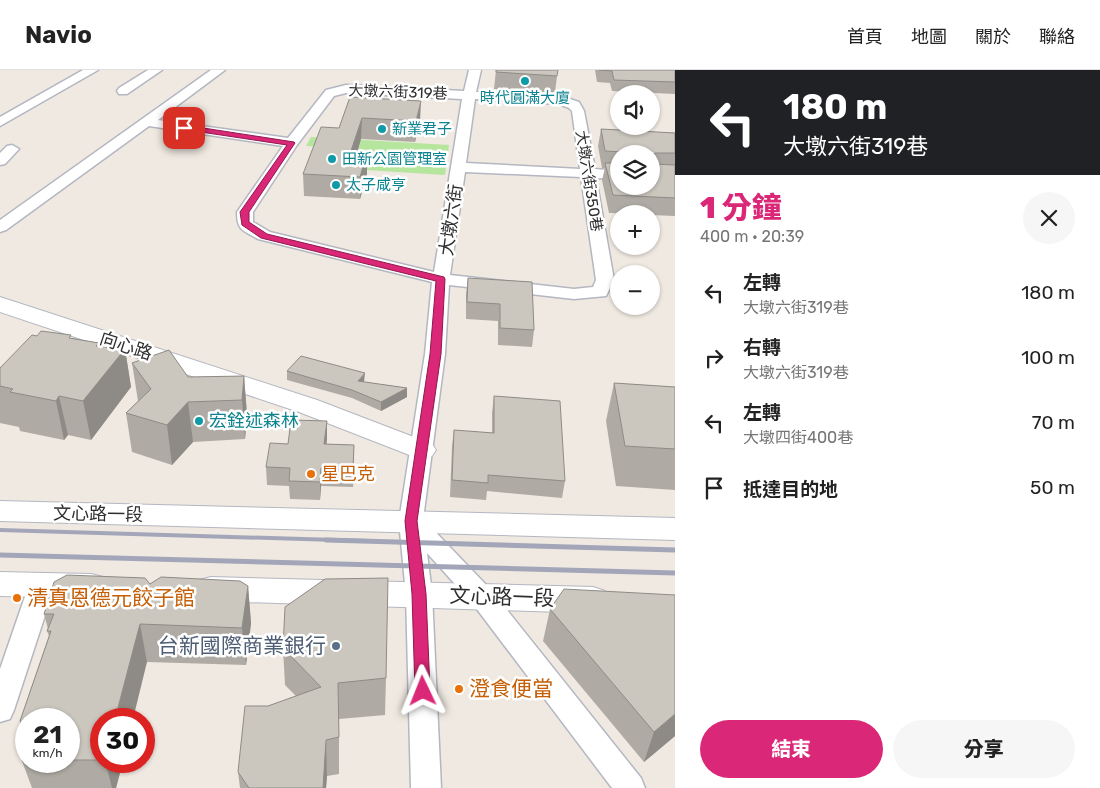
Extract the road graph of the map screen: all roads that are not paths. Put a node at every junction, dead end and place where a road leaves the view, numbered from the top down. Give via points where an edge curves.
1 (92, 70) edge
2 (156, 70) edge
3 (219, 70) edge
4 (475, 70) edge
5 (123, 91) dead end
6 (469, 95) junction
7 (0, 122) edge
8 (148, 122) junction
9 (292, 143) junction
10 (12, 148) dead end
11 (0, 161) edge
12 (458, 167) junction
13 (588, 174) junction
14 (610, 175) edge
15 (0, 227) edge
16 (441, 279) junction
17 (0, 304) edge
18 (422, 450) junction
19 (0, 511) edge
20 (411, 521) junction
21 (675, 529) edge
22 (0, 584) edge
23 (42, 585) junction
24 (119, 587) edge
25 (187, 588) edge
26 (419, 594) junction
27 (482, 597) junction
28 (627, 600) edge
29 (0, 710) edge
30 (426, 788) edge
31 (630, 788) edge

1 - 7 street
2 - 5 street
3 - 8 street
4 - 6 street, 大墩六街
6 - 9 street, 大墩六街319巷 via 346,89 330,93
6 - 12 street, 大墩六街
6 - 13 street, 大墩六街350巷 via 561,100 574,105 578,111
8 - 9 street
8 - 15 street
9 - 16 street, 大墩六街319巷 via 245,212 245,224 264,236
10 - 11 street
12 - 13 street
12 - 16 street, 大墩六街
13 - 14 street
13 - 16 street, 大墩六街350巷 via 606,280 600,292 574,294
16 - 18 street, 大墩六街
17 - 18 main road, 向心路 via 308,406
18 - 20 street, 大墩六街
19 - 20 main road, 文心路一段
20 - 21 main road, 文心路一段
20 - 26 street, 大墩六街
20 - 27 street
22 - 23 main road
23 - 24 main road
23 - 29 street
25 - 26 main road, 文心路一段
26 - 27 main road, 文心路一段
26 - 30 street, 大墩六街
27 - 28 main road, 文心路一段
27 - 31 street

